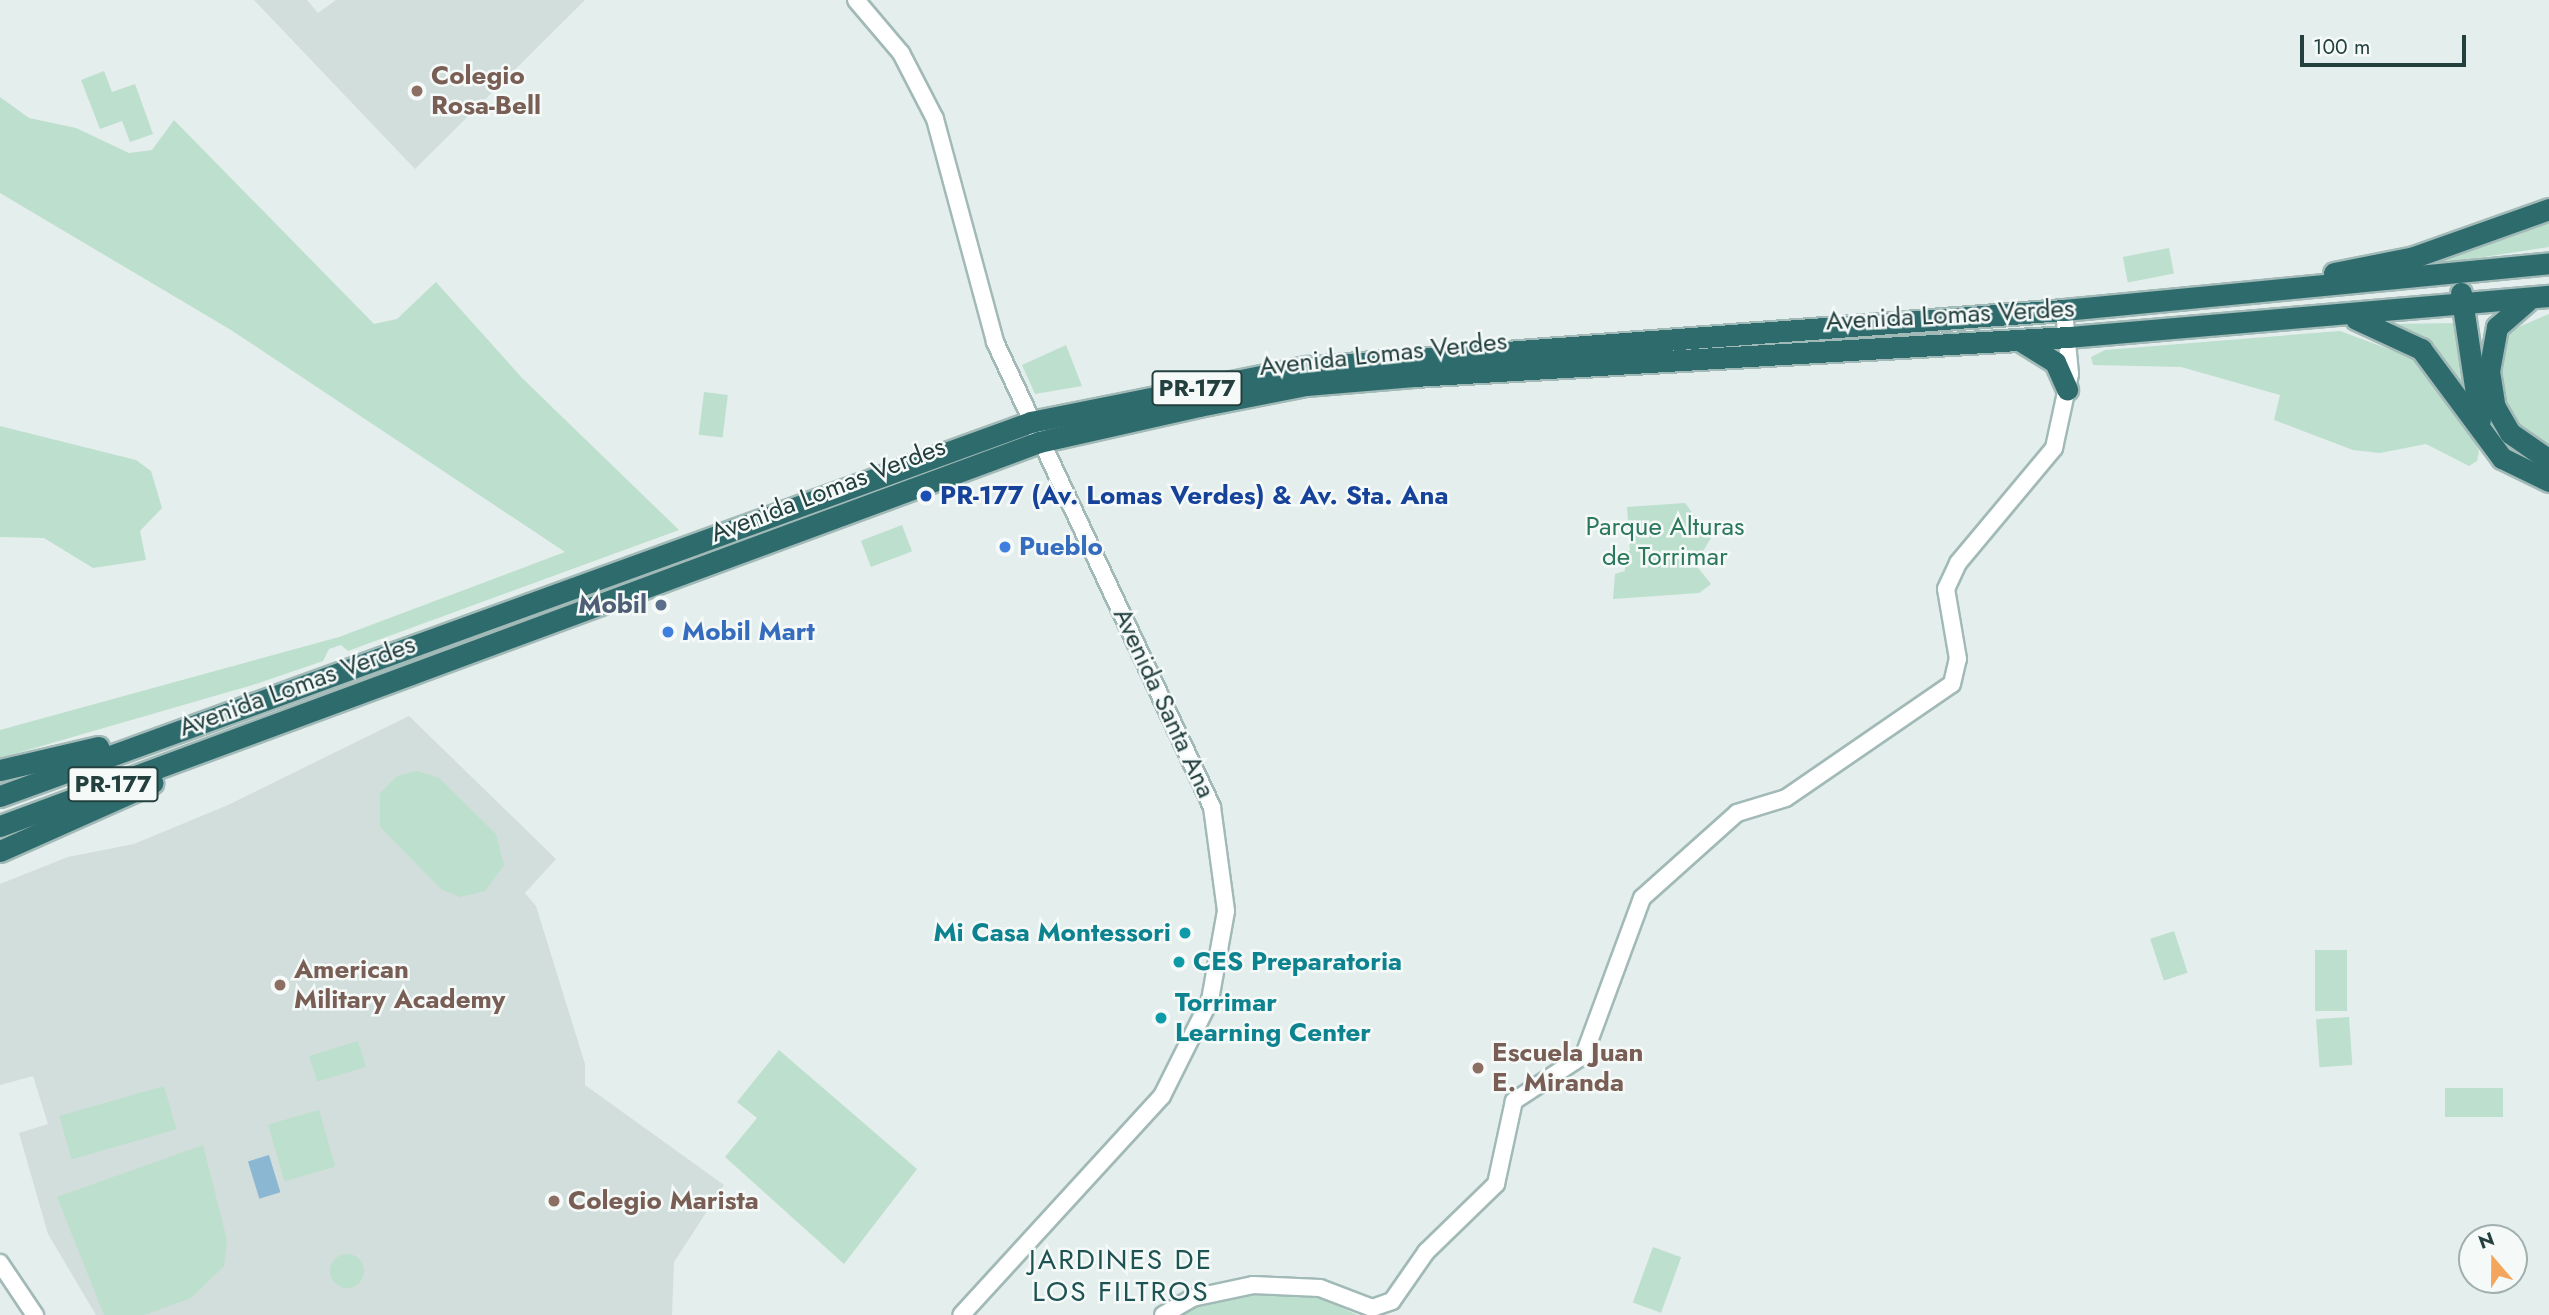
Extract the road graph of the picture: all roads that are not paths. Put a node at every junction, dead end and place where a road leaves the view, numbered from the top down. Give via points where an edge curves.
1 (856, 0) edge
2 (2549, 209) edge
3 (2549, 263) edge
4 (2458, 274) junction
5 (2272, 291) junction
6 (2542, 297) edge
7 (2462, 306) junction
8 (2064, 310) junction
9 (2330, 316) junction
10 (2069, 337) junction
11 (2008, 338) junction
12 (2067, 389) junction
13 (1035, 432) junction
14 (2491, 447) junction
15 (2549, 460) edge
16 (2549, 481) edge
17 (204, 718) junction
18 (227, 742) junction
19 (0, 770) edge
20 (0, 796) edge
21 (0, 826) edge
22 (0, 851) edge
23 (0, 1263) edge
24 (35, 1315) edge
25 (961, 1315) edge
26 (1163, 1315) edge

1 - 13 street, Avenida Santa Ana via 901,53 931,109 995,342
2 - 5 highway via 2414,257
3 - 4 highway, Avenida Lomas Verdes / PR-177
4 - 5 highway, Avenida Lomas Verdes / PR-177
4 - 7 highway
5 - 8 highway, Avenida Lomas Verdes / PR-177
6 - 7 highway, Avenida Lomas Verdes / PR-177
6 - 15 highway via 2497,327 2489,371 2495,407 2510,433
7 - 9 highway, Avenida Lomas Verdes / PR-177
7 - 14 highway via 2472,395
8 - 10 street
8 - 13 highway, Avenida Lomas Verdes / PR-177 via 1307,367
9 - 10 highway, Avenida Lomas Verdes / PR-177
9 - 14 highway via 2386,328 2421,349
10 - 11 highway, Avenida Lomas Verdes / PR-177
10 - 12 street
11 - 12 highway via 2042,350
11 - 13 highway, Avenida Lomas Verdes / PR-177 via 1306,385
12 - 26 street via 2054,448 1958,563 1946,589 1958,659 1952,684 1786,798 1737,813 1642,898 1584,1055 1514,1101 1496,1184 1426,1252 1392,1301 1372,1308 1320,1288 1253,1285 1192,1298
13 - 17 highway, Avenida Lomas Verdes / PR-177
13 - 18 highway, Avenida Lomas Verdes / PR-177
13 - 25 street, Avenida Santa Ana via 1193,758 1212,807 1226,911 1210,1000 1161,1096 1053,1220
14 - 16 highway via 2514,467
17 - 19 highway
17 - 20 highway, Avenida Lomas Verdes / PR-177
18 - 21 highway, Avenida Lomas Verdes / PR-177
18 - 22 highway
23 - 24 street

